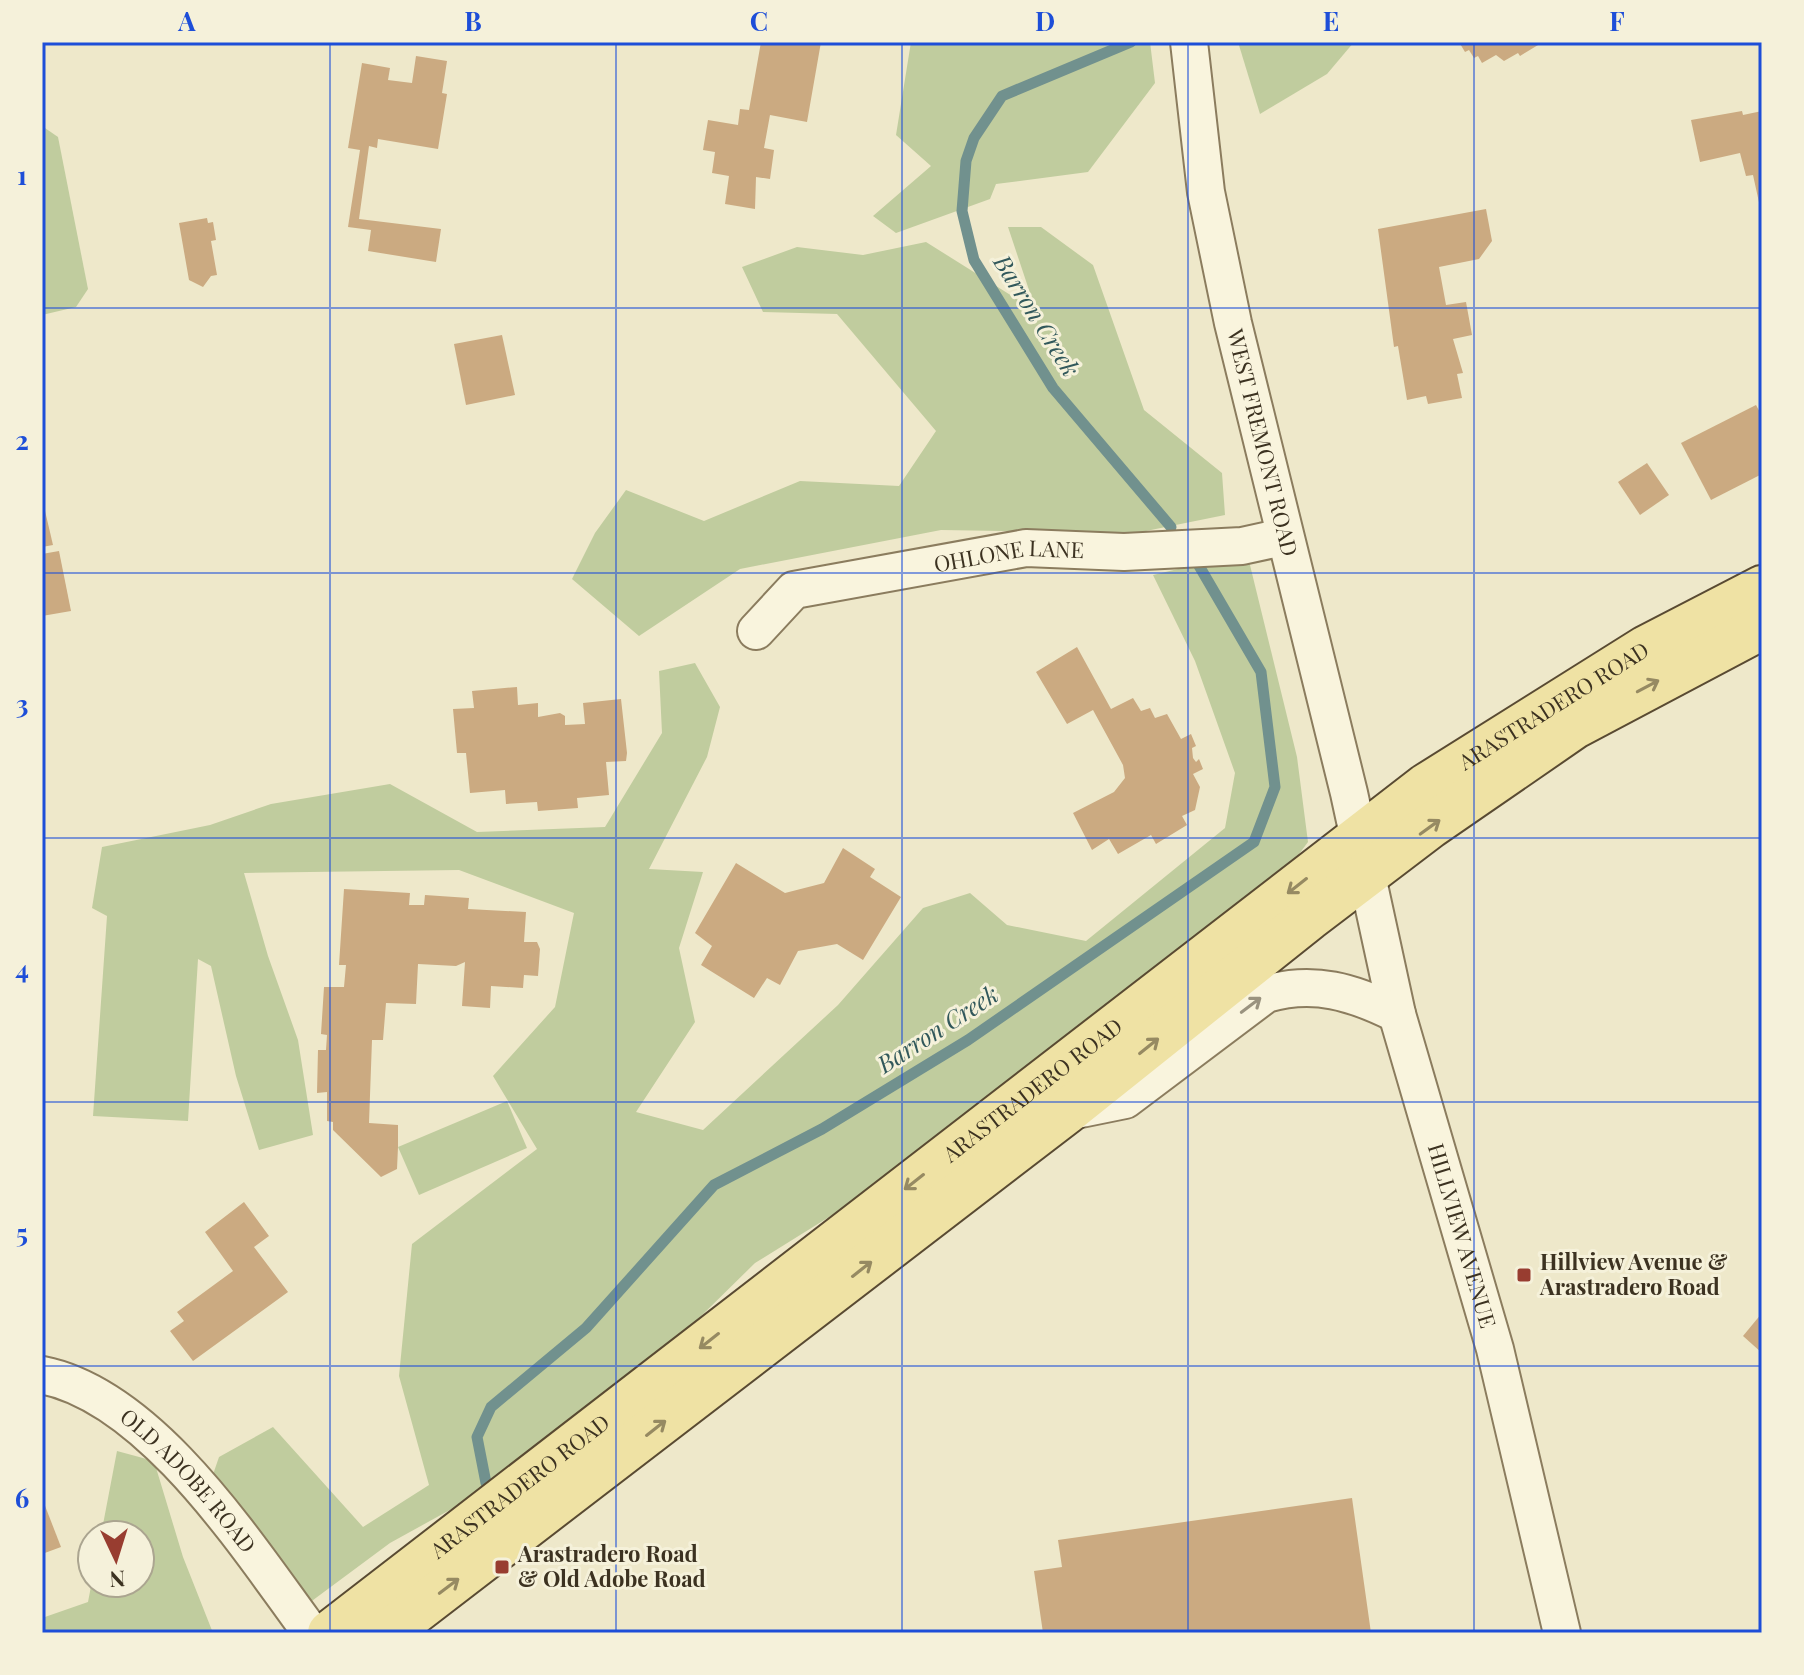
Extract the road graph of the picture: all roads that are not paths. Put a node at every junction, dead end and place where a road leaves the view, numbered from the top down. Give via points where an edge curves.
1 (1189, 42) edge
2 (1283, 537) junction
3 (1762, 588) edge
4 (1762, 627) edge
5 (756, 631) dead end
6 (1364, 856) junction
7 (1397, 1014) junction
8 (1066, 1112) junction
9 (42, 1375) edge
10 (339, 1629) edge
11 (1562, 1633) edge

1 - 2 street, WEST FREMONT ROAD via 1206,192
2 - 5 street, OHLONE LANE via 1242,546 1124,552 1026,548 794,590
2 - 6 street, WEST FREMONT ROAD
3 - 6 main road, ARASTRADERO ROAD via 1646,648 1426,786
6 -> 4 main road, ARASTRADERO ROAD via 1575,726
6 - 7 street, HILLVIEW AVENUE
8 -> 6 main road, ARASTRADERO ROAD
6 -> 10 main road, ARASTRADERO ROAD
8 -> 7 street via 1125,1100 1266,994 1279,990 1316,986 1343,991
7 - 11 street, HILLVIEW AVENUE via 1495,1349
10 -> 8 main road, ARASTRADERO ROAD
9 - 10 street, OLD ADOBE ROAD via 96,1398 142,1428

